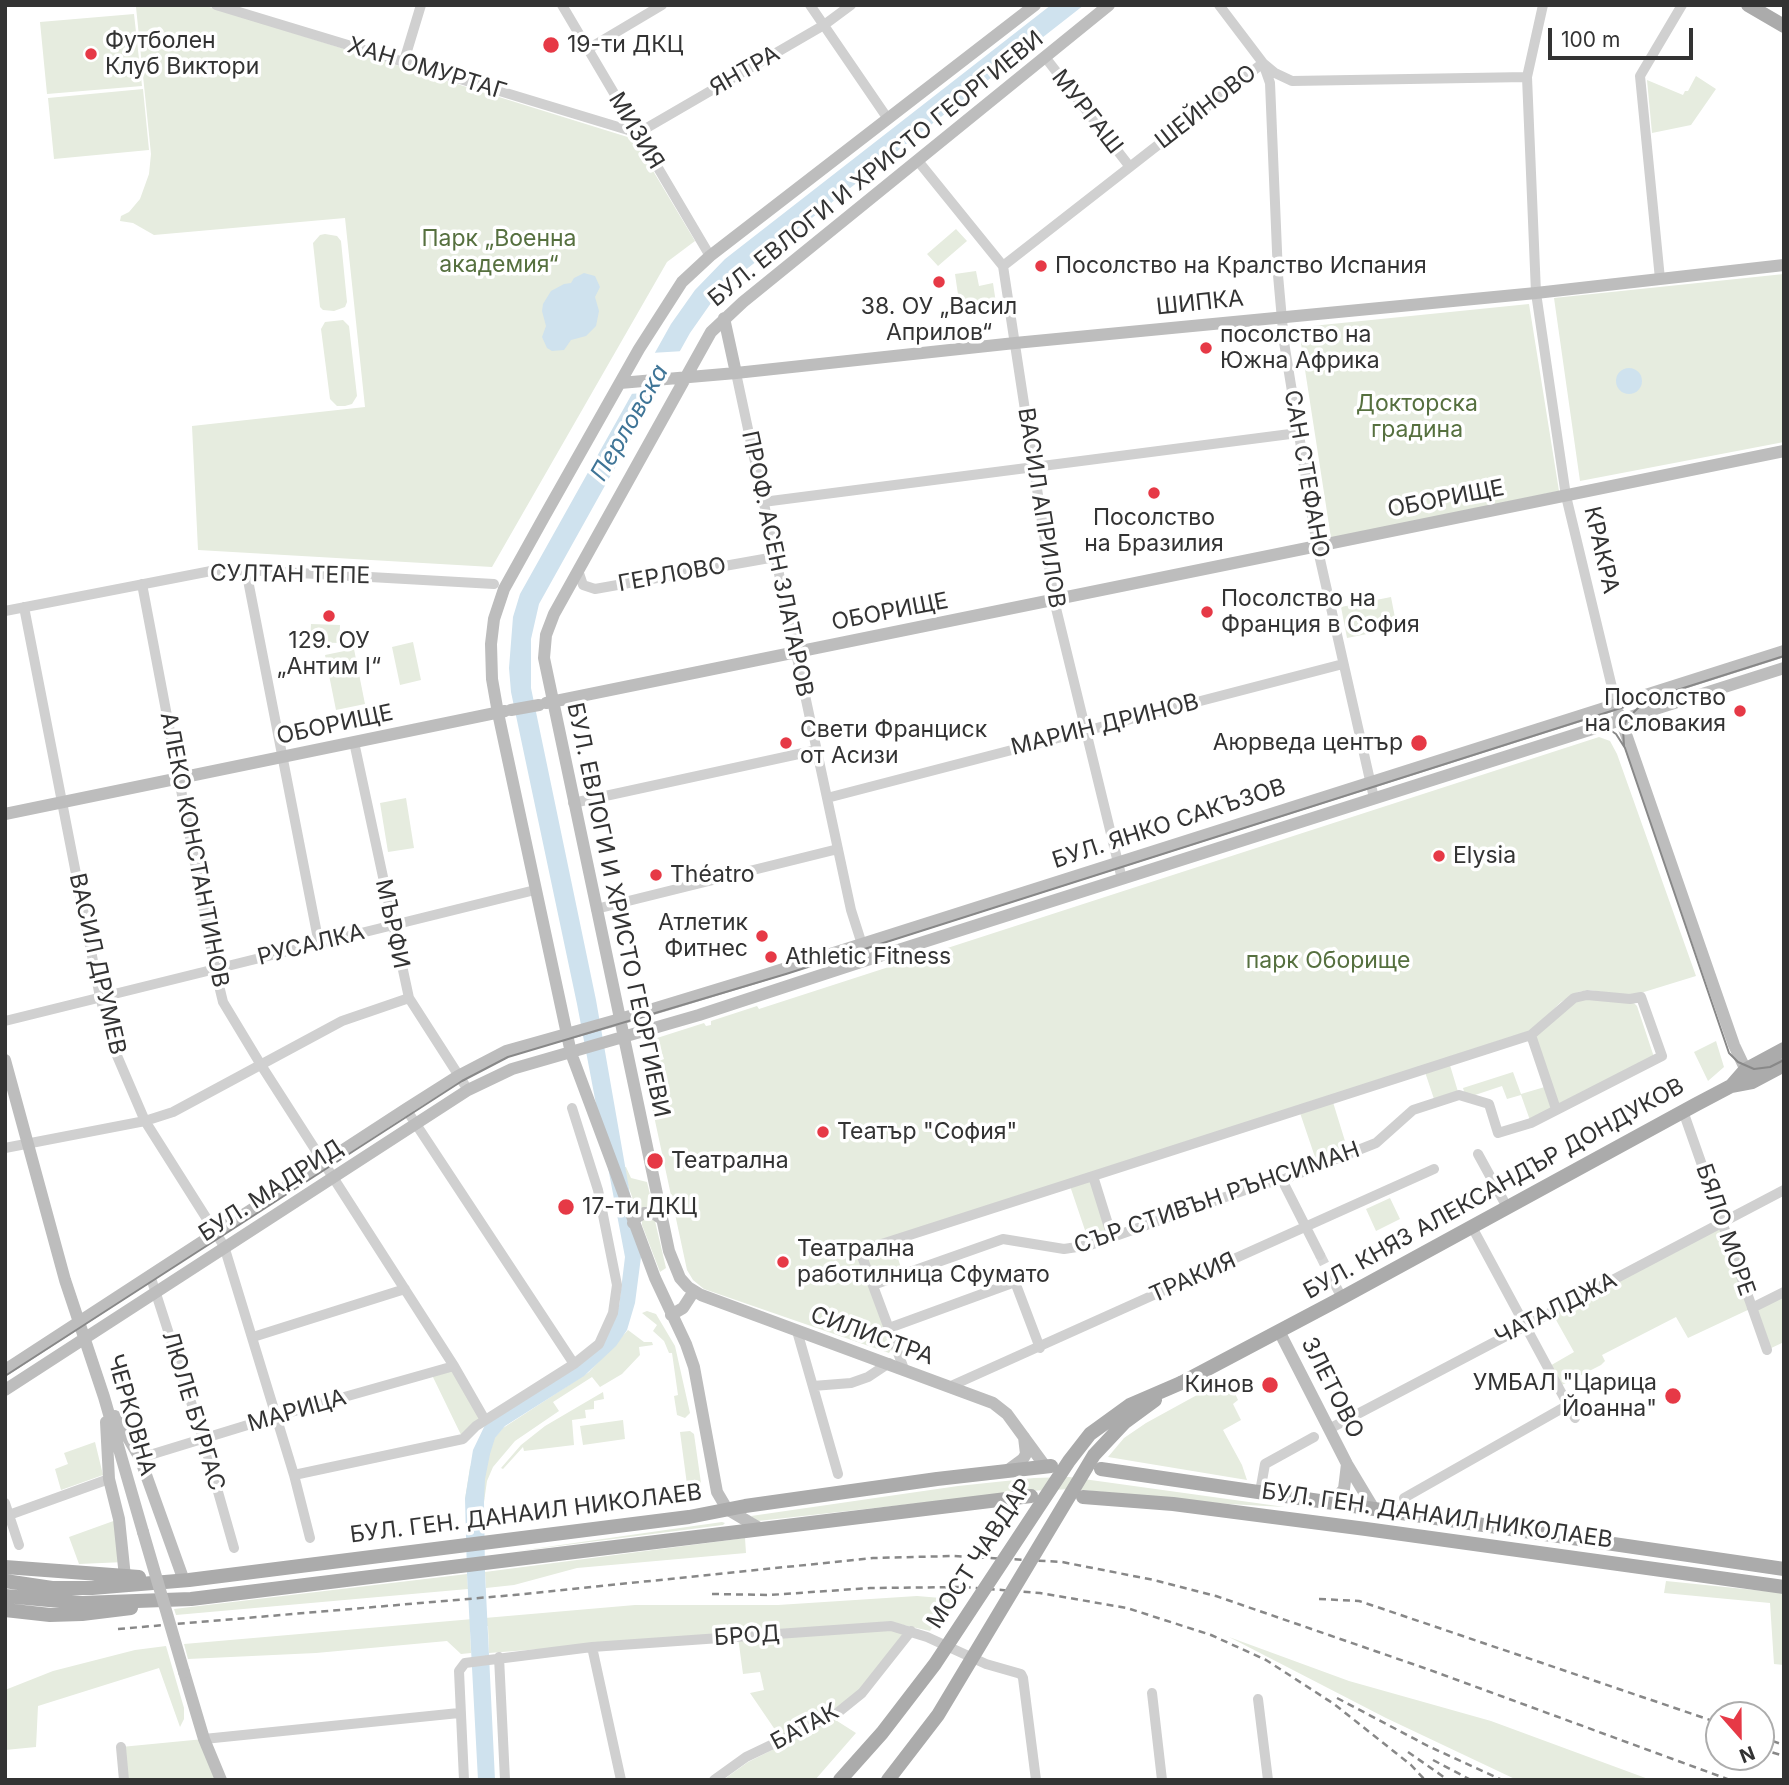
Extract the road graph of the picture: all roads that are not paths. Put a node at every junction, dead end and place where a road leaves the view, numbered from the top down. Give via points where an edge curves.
1 (216, 5) edge
2 (421, 5) edge
3 (562, 5) edge
4 (662, 5) edge
5 (810, 5) edge
6 (850, 5) edge
7 (1035, 5) edge
8 (1109, 5) edge
9 (1219, 5) edge
10 (1543, 5) edge
11 (1682, 5) edge
12 (1748, 5) edge
13 (824, 25) junction
14 (1784, 26) edge
15 (588, 49) junction
16 (1045, 57) junction
17 (404, 61) junction
18 (1263, 63) junction
19 (1527, 77) junction
20 (888, 119) junction
21 (638, 133) junction
22 (918, 161) junction
23 (1130, 167) junction
24 (710, 256) junction
25 (1784, 265) edge
26 (1003, 266) junction
27 (1660, 279) junction
28 (1536, 293) junction
29 (1281, 317) junction
30 (724, 318) junction
31 (1015, 343) junction
32 (736, 373) junction
33 (687, 377) junction
34 (620, 383) junction
35 (1298, 433) junction
36 (1784, 451) edge
37 (1034, 467) junction
38 (1566, 496) junction
39 (763, 502) junction
40 (1317, 546) junction
41 (775, 557) junction
42 (246, 570) junction
43 (579, 573) junction
44 (142, 584) junction
45 (494, 584) dead end
46 (1054, 600) junction
47 (24, 607) junction
48 (5, 611) edge
49 (1784, 651) edge
50 (795, 652) junction
51 (1343, 664) junction
52 (1784, 668) edge
53 (545, 703) junction
54 (1616, 704) junction
55 (498, 713) junction
56 (1621, 720) junction
57 (1084, 730) junction
58 (355, 742) junction
59 (817, 750) junction
60 (282, 757) junction
61 (180, 778) junction
62 (1370, 782) junction
63 (827, 798) junction
64 (1374, 798) junction
65 (60, 803) junction
66 (573, 803) junction
67 (5, 814) edge
68 (838, 849) junction
69 (1117, 863) junction
70 (1122, 879) junction
71 (535, 890) junction
72 (596, 909) junction
73 (392, 926) junction
74 (319, 944) junction
75 (862, 944) junction
76 (867, 960) junction
77 (215, 969) junction
78 (100, 998) junction
79 (409, 998) junction
80 (620, 1019) junction
81 (5, 1021) edge
82 (566, 1034) junction
83 (1531, 1035) junction
84 (624, 1038) junction
85 (1784, 1049) edge
86 (571, 1053) junction
87 (5, 1060) edge
88 (261, 1065) junction
89 (1784, 1065) edge
90 (458, 1076) junction
91 (1748, 1076) junction
92 (468, 1090) junction
93 (572, 1108) dead end
94 (406, 1109) junction
95 (1556, 1109) junction
96 (1683, 1111) junction
97 (145, 1121) junction
98 (416, 1124) junction
99 (29, 1143) junction
100 (5, 1147) edge
101 (1478, 1154) dead end
102 (323, 1163) junction
103 (1434, 1169) dead end
104 (1093, 1176) junction
105 (332, 1177) junction
106 (1282, 1180) junction
107 (1784, 1190) edge
108 (1507, 1207) junction
109 (662, 1219) junction
110 (633, 1223) junction
111 (1723, 1224) junction
112 (1472, 1227) junction
113 (1305, 1228) junction
114 (215, 1231) junction
115 (1112, 1237) junction
116 (224, 1246) junction
117 (1320, 1255) tunnel mouth
118 (1329, 1273) tunnel mouth
119 (150, 1275) junction
120 (873, 1285) junction
121 (68, 1288) junction
122 (405, 1289) junction
123 (155, 1291) junction
124 (694, 1291) junction
125 (1784, 1292) edge
126 (1342, 1298) junction
127 (108, 1302) junction
128 (1752, 1308) junction
129 (671, 1315) junction
130 (80, 1321) junction
131 (1525, 1325) junction
132 (889, 1328) junction
133 (797, 1331) junction
134 (1279, 1331) junction
135 (85, 1337) junction
136 (253, 1337) junction
137 (1040, 1348) junction
138 (1767, 1350) dead end
139 (888, 1363) junction
140 (574, 1364) junction
141 (454, 1366) junction
142 (6, 1369) edge
143 (904, 1369) junction
144 (1181, 1383) junction
145 (813, 1386) junction
146 (951, 1386) junction
147 (5, 1390) edge
148 (104, 1397) junction
149 (1568, 1405) junction
150 (277, 1416) junction
151 (1575, 1418) dead end
152 (485, 1420) junction
153 (1329, 1429) junction
154 (1024, 1437) junction
155 (1314, 1437) dead end
156 (203, 1438) junction
157 (139, 1458) junction
158 (1347, 1464) junction
159 (1048, 1466) joint
160 (1101, 1469) dead end
161 (1007, 1470) junction
162 (838, 1474) dead end
163 (294, 1475) junction
164 (109, 1479) junction
165 (1260, 1492) junction
166 (1031, 1496) dead end
167 (1083, 1497) dead end
168 (1404, 1498) dead end
169 (1328, 1502) junction
170 (5, 1503) edge
171 (727, 1509) junction
172 (1374, 1509) junction
173 (9, 1515) junction
174 (1333, 1524) junction
175 (759, 1528) junction
176 (1372, 1529) junction
177 (310, 1538) dead end
178 (19, 1545) dead end
179 (234, 1548) dead end
180 (5, 1567) edge
181 (1784, 1569) edge
182 (125, 1577) junction
183 (186, 1579) junction
184 (5, 1581) edge
185 (1784, 1587) edge
186 (5, 1596) edge
187 (191, 1599) junction
188 (5, 1610) edge
189 (911, 1631) junction
190 (592, 1647) junction
191 (495, 1658) junction
192 (1152, 1693) dead end
193 (1258, 1699) dead end
194 (459, 1713) junction
195 (204, 1739) junction
196 (121, 1747) dead end
197 (124, 1780) edge
198 (222, 1780) edge
199 (464, 1780) edge
200 (505, 1780) edge
201 (621, 1780) edge
202 (715, 1780) edge
203 (840, 1780) edge
204 (888, 1780) edge
205 (1036, 1780) edge
206 (1162, 1780) edge
207 (1268, 1780) edge

1 - 17 street, ХАН ОМУРТАГ
2 - 17 street
3 - 15 street, МИЗИЯ
4 - 15 street
5 - 13 street
6 - 13 street, ЯНТРА
7 - 20 main road, БУЛ. ЕВЛОГИ И ХРИСТО ГЕОРГИЕВИ
8 - 16 main road, БУЛ. ЕВЛОГИ И ХРИСТО ГЕОРГИЕВИ
9 - 18 street
10 - 19 street, КРАКРА
11 - 27 street via 1640,76
12 - 14 main road
13 - 20 street
13 - 21 street, ЯНТРА
15 - 21 street, МИЗИЯ
16 - 22 main road, БУЛ. ЕВЛОГИ И ХРИСТО ГЕОРГИЕВИ
16 - 23 street, МУРГАШ
17 - 21 street, ХАН ОМУРТАГ
18 - 19 street, ШЕЙНОВО via 1292,81
18 - 23 street, ШЕЙНОВО
18 - 29 street, САН СТЕФАНО via 1270,83
19 - 28 street, КРАКРА
20 - 24 main road, БУЛ. ЕВЛОГИ И ХРИСТО ГЕОРГИЕВИ
21 - 24 street, МИЗИЯ
22 - 26 street
22 - 30 main road, БУЛ. ЕВЛОГИ И ХРИСТО ГЕОРГИЕВИ
23 - 26 street, ШЕЙНОВО
24 - 34 main road, БУЛ. ЕВЛОГИ И ХРИСТО ГЕОРГИЕВИ via 682,282
25 - 27 main road, ШИПКА
26 - 31 street, ВАСИЛ АПРИЛОВ
27 - 28 main road, ШИПКА
28 - 29 main road, ШИПКА
28 - 38 street, КРАКРА
29 - 31 main road, ШИПКА
29 - 35 street, САН СТЕФАНО
30 - 32 main road
30 - 33 main road, БУЛ. ЕВЛОГИ И ХРИСТО ГЕОРГИЕВИ via 711,332
31 - 32 main road, ШИПКА
31 - 37 street, ВАСИЛ АПРИЛОВ
32 - 33 main road, ШИПКА
32 - 39 street, ПРОФ. АСЕН ЗЛАТАРОВ
33 - 34 main road, ШИПКА
33 - 43 main road, БУЛ. ЕВЛОГИ И ХРИСТО ГЕОРГИЕВИ
34 - 55 main road, БУЛ. ЕВЛОГИ И ХРИСТО ГЕОРГИЕВИ via 504,589 491,644
35 - 37 street
35 - 40 street, САН СТЕФАНО
36 - 38 main road, ОБОРИЩЕ
37 - 39 street
37 - 46 street, ВАСИЛ АПРИЛОВ
38 - 40 main road, ОБОРИЩЕ
38 - 54 street, КРАКРА
39 - 41 street, ПРОФ. АСЕН ЗЛАТАРОВ
40 - 46 main road, ОБОРИЩЕ
40 - 51 street, САН СТЕФАНО
41 - 43 street, ГЕРЛОВО via 595,589 583,585
41 - 50 street, ПРОФ. АСЕН ЗЛАТАРОВ
42 - 44 street, СУЛТАН ТЕПЕ via 211,571
42 - 45 street, СУЛТАН ТЕПЕ
42 - 60 street
43 - 53 main road, БУЛ. ЕВЛОГИ И ХРИСТО ГЕОРГИЕВИ via 546,635
44 - 47 street, СУЛТАН ТЕПЕ
44 - 61 street, АЛЕКО КОНСТАНТИНОВ
46 - 50 main road, ОБОРИЩЕ
46 - 57 street, ВАСИЛ АПРИЛОВ
47 - 48 street, СУЛТАН ТЕПЕ
47 - 65 street, ВАСИЛ ДРУМЕВ
49 - 54 main road, БУЛ. ЯНКО САКЪЗОВ
50 - 53 main road, ОБОРИЩЕ
50 - 59 street, ПРОФ. АСЕН ЗЛАТАРОВ
51 - 57 street, МАРИН ДРИНОВ
51 - 62 street, САН СТЕФАНО
52 - 56 main road, БУЛ. ЯНКО САКЪЗОВ
53 - 55 main road, ОБОРИЩЕ, bridge
53 - 66 main road, БУЛ. ЕВЛОГИ И ХРИСТО ГЕОРГИЕВИ
54 - 56 main road, КРАКРА
54 - 62 main road, БУЛ. ЯНКО САКЪЗОВ
55 - 58 main road, ОБОРИЩЕ
55 - 71 main road, БУЛ. ЕВЛОГИ И ХРИСТО ГЕОРГИЕВИ
56 - 64 main road, БУЛ. ЯНКО САКЪЗОВ
56 - 91 main road, КРАКРА
57 - 63 street, МАРИН ДРИНОВ
57 - 69 street, ВАСИЛ АПРИЛОВ
58 - 60 main road, ОБОРИЩЕ
58 - 73 street, МЪРФИ
59 - 63 street, ПРОФ. АСЕН ЗЛАТАРОВ
59 - 66 street
60 - 61 main road, ОБОРИЩЕ
60 - 74 street
61 - 65 main road, ОБОРИЩЕ
61 - 77 street, АЛЕКО КОНСТАНТИНОВ
62 - 64 street, САН СТЕФАНО
62 - 69 main road, БУЛ. ЯНКО САКЪЗОВ
63 - 68 street, ПРОФ. АСЕН ЗЛАТАРОВ
64 - 70 main road, БУЛ. ЯНКО САКЪЗОВ
65 - 67 main road, ОБОРИЩЕ
65 - 78 street, ВАСИЛ ДРУМЕВ
66 - 72 main road, БУЛ. ЕВЛОГИ И ХРИСТО ГЕОРГИЕВИ
68 - 72 street
68 - 75 street, ПРОФ. АСЕН ЗЛАТАРОВ
69 - 70 street, ВАСИЛ АПРИЛОВ
69 - 75 main road, БУЛ. ЯНКО САКЪЗОВ
70 - 76 main road, БУЛ. ЯНКО САКЪЗОВ
71 - 73 street, РУСАЛКА
71 - 82 main road, БУЛ. ЕВЛОГИ И ХРИСТО ГЕОРГИЕВИ
72 - 80 main road, БУЛ. ЕВЛОГИ И ХРИСТО ГЕОРГИЕВИ
73 - 74 street, РУСАЛКА
73 - 79 street, МЪРФИ
74 - 77 street, РУСАЛКА
75 - 76 street, ПРОФ. АСЕН ЗЛАТАРОВ
75 - 80 main road, БУЛ. ЯНКО САКЪЗОВ
76 - 84 main road, БУЛ. ЯНКО САКЪЗОВ
77 - 78 street, РУСАЛКА
77 - 88 street, АЛЕКО КОНСТАНТИНОВ via 223,1002
78 - 81 street, РУСАЛКА
78 - 97 street, ВАСИЛ ДРУМЕВ via 115,1051
79 - 88 street via 342,1021
79 - 90 street, МЪРФИ
80 - 82 main road, БУЛ. ЯНКО САКЪЗОВ
80 - 84 main road, БУЛ. ЕВЛОГИ И ХРИСТО ГЕОРГИЕВИ
82 - 86 main road, БУЛ. ЕВЛОГИ И ХРИСТО ГЕОРГИЕВИ
82 - 90 main road, БУЛ. МАДРИД via 506,1051
83 - 95 street
83 - 95 street, СЪР СТИВЪН РЪНСИМАН via 1574,998 1641,997 1662,1056
83 - 104 street
84 - 86 main road, БУЛ. ЯНКО САКЪЗОВ
84 - 109 main road, БУЛ. ЕВЛОГИ И ХРИСТО ГЕОРГИЕВИ
85 - 91 main road, БУЛ. КНЯЗ АЛЕКСАНДЪР ДОНДУКОВ
86 - 92 main road, БУЛ. МАДРИД via 512,1069
86 - 110 main road, БУЛ. ЕВЛОГИ И ХРИСТО ГЕОРГИЕВИ
87 - 99 main road, ЧЕРКОВНА
88 - 97 street via 173,1112
88 - 102 street, АЛЕКО КОНСТАНТИНОВ
89 - 91 main road, БУЛ. КНЯЗ АЛЕКСАНДЪР ДОНДУКОВ
90 - 92 street, МЪРФИ
90 - 94 main road, БУЛ. МАДРИД
91 - 96 main road, БУЛ. КНЯЗ АЛЕКСАНДЪР ДОНДУКОВ
92 - 98 main road, БУЛ. МАДРИД
93 - 140 street via 598,1190 617,1285 613,1313 599,1344
94 - 98 street
94 - 102 main road, БУЛ. МАДРИД
95 - 106 street, СЪР СТИВЪН РЪНСИМАН via 1498,1133 1489,1104 1459,1095 1413,1110 1376,1143
96 - 108 main road, БУЛ. КНЯЗ АЛЕКСАНДЪР ДОНДУКОВ
96 - 111 street, БЯЛО МОРЕ
97 - 99 street
97 - 114 street, ВАСИЛ ДРУМЕВ
98 - 105 main road, БУЛ. МАДРИД
98 - 140 street
99 - 100 street
99 - 121 main road, ЧЕРКОВНА
101 - 108 street
102 - 105 street, АЛЕКО КОНСТАНТИНОВ
102 - 114 main road, БУЛ. МАДРИД
103 - 113 street, ТРАКИЯ
104 - 115 street
104 - 120 street via 860,1251
105 - 116 main road, БУЛ. МАДРИД
105 - 122 street, АЛЕКО КОНСТАНТИНОВ
106 - 113 street
106 - 115 street, СЪР СТИВЪН РЪНСИМАН
107 - 111 street, ЧАТАЛДЖА
108 - 112 main road, БУЛ. КНЯЗ АЛЕКСАНДЪР ДОНДУКОВ
109 - 110 main road via 644,1213
109 - 124 main road, БУЛ. ЕВЛОГИ И ХРИСТО ГЕОРГИЕВИ via 674,1267
110 - 129 main road, БУЛ. ЕВЛОГИ И ХРИСТО ГЕОРГИЕВИ
111 - 128 street, БЯЛО МОРЕ
111 - 131 street, ЧАТАЛДЖА
112 - 126 main road, БУЛ. КНЯЗ АЛЕКСАНДЪР ДОНДУКОВ
112 - 131 street
113 - 117 street
113 - 137 street, ТРАКИЯ
114 - 116 street, ВАСИЛ ДРУМЕВ
114 - 119 main road, БУЛ. МАДРИД
115 - 120 street, СЪР СТИВЪН РЪНСИМАН via 1064,1249 1003,1239
116 - 123 main road, БУЛ. МАДРИД
116 - 136 street, ВАСИЛ ДРУМЕВ
118 - 126 street
119 - 123 street, ЛЮЛЕ БУРГАС
119 - 127 main road, БУЛ. МАДРИД
120 - 132 street
121 - 127 main road via 87,1303
121 - 130 main road, ЧЕРКОВНА
122 - 136 street
122 - 141 street, АЛЕКО КОНСТАНТИНОВ
123 - 135 main road, БУЛ. МАДРИД
123 - 156 street, ЛЮЛЕ БУРГАС
124 - 129 main road via 683,1308
124 - 133 main road, СИЛИСТРА
125 - 128 street
126 - 134 main road, БУЛ. КНЯЗ АЛЕКСАНДЪР ДОНДУКОВ
127 - 130 main road, БУЛ. МАДРИД
128 - 138 street, БЯЛО МОРЕ
129 - 171 main road, БУЛ. ЕВЛОГИ И ХРИСТО ГЕОРГИЕВИ via 694,1367 717,1492
130 - 135 main road, ЧЕРКОВНА
130 - 142 main road, БУЛ. МАДРИД
131 - 149 street
131 - 153 street, ЧАТАЛДЖА
132 - 137 street via 1014,1282
132 - 143 street
133 - 139 main road, СИЛИСТРА
133 - 145 street
134 - 144 main road, МОСТ ЧАВДАР
134 - 153 main road, ЗЛЕТОВО
135 - 147 main road, БУЛ. МАДРИД
135 - 148 main road, ЧЕРКОВНА
136 - 150 street, ВАСИЛ ДРУМЕВ
137 - 146 street, ТРАКИЯ
139 - 143 main road, СИЛИСТРА
139 - 145 street via 851,1384
140 - 152 street
141 - 150 street, МАРИЦА
141 - 152 street, АЛЕКО КОНСТАНТИНОВ
143 - 146 main road, СИЛИСТРА
144 - 203 main road, МОСТ ЧАВДАР, bridge via 1130,1405 1090,1434 935,1664
144 - 204 main road, МОСТ ЧАВДАР, bridge via 1125,1422 1094,1455 938,1716
145 - 162 street
146 - 154 main road, СИЛИСТРА via 993,1403
148 - 157 main road
148 - 164 main road
148 - 195 main road, ЧЕРКОВНА, bridge
149 - 151 street
149 - 168 street
150 - 156 street, МАРИЦА
150 - 163 street, ВАСИЛ ДРУМЕВ
152 - 163 street via 463,1439
153 - 158 main road, ЗЛЕТОВО
154 - 159 main road, СИЛИСТРА
154 - 161 main road via 1026,1454
155 - 165 street via 1265,1464
156 - 157 street, МАРИЦА
156 - 179 street, ЛЮЛЕ БУРГАС
157 - 183 main road
158 - 169 main road, ЗЛЕТОВО via 1344,1489
158 - 172 main road, ЗЛЕТОВО
159 - 161 main road, БУЛ. ГЕН. ДАНАИЛ НИКОЛАЕВ
160 - 165 main road, БУЛ. ГЕН. ДАНАИЛ НИКОЛАЕВ
161 - 171 main road, БУЛ. ГЕН. ДАНАИЛ НИКОЛАЕВ
163 - 177 street, ВАСИЛ ДРУМЕВ
164 - 173 street
164 - 182 main road
165 - 169 main road, БУЛ. ГЕН. ДАНАИЛ НИКОЛАЕВ
166 - 175 main road, БУЛ. ГЕН. ДАНАИЛ НИКОЛАЕВ
167 - 174 main road, БУЛ. ГЕН. ДАНАИЛ НИКОЛАЕВ
169 - 172 main road, БУЛ. ГЕН. ДАНАИЛ НИКОЛАЕВ
170 - 173 street
171 - 175 main road
171 - 183 main road, БУЛ. ГЕН. ДАНАИЛ НИКОЛАЕВ
172 - 174 main road
172 - 176 main road
172 - 181 main road, БУЛ. ГЕН. ДАНАИЛ НИКОЛАЕВ
173 - 178 street
174 - 176 main road, БУЛ. ГЕН. ДАНАИЛ НИКОЛАЕВ
175 - 187 main road, БУЛ. ГЕН. ДАНАИЛ НИКОЛАЕВ
176 - 185 main road, БУЛ. ГЕН. ДАНАИЛ НИКОЛАЕВ
180 - 182 main road
182 - 183 main road
183 - 184 main road, БУЛ. ГЕН. ДАНАИЛ НИКОЛАЕВ via 92,1588
186 - 187 main road, БУЛ. ГЕН. ДАНАИЛ НИКОЛАЕВ via 82,1602
187 - 188 main road via 82,1614
189 - 190 street, БРОД via 891,1626
189 - 202 street, БАТАК via 862,1693 836,1714 746,1757
189 - 205 street, БРОД via 1021,1674
190 - 191 street, БРОД
190 - 201 street
191 - 194 street, БРОД via 468,1662 459,1671
191 - 200 street
192 - 206 street
193 - 207 street
194 - 195 street
194 - 199 street
195 - 198 main road, ЧЕРКОВНА
196 - 197 street

